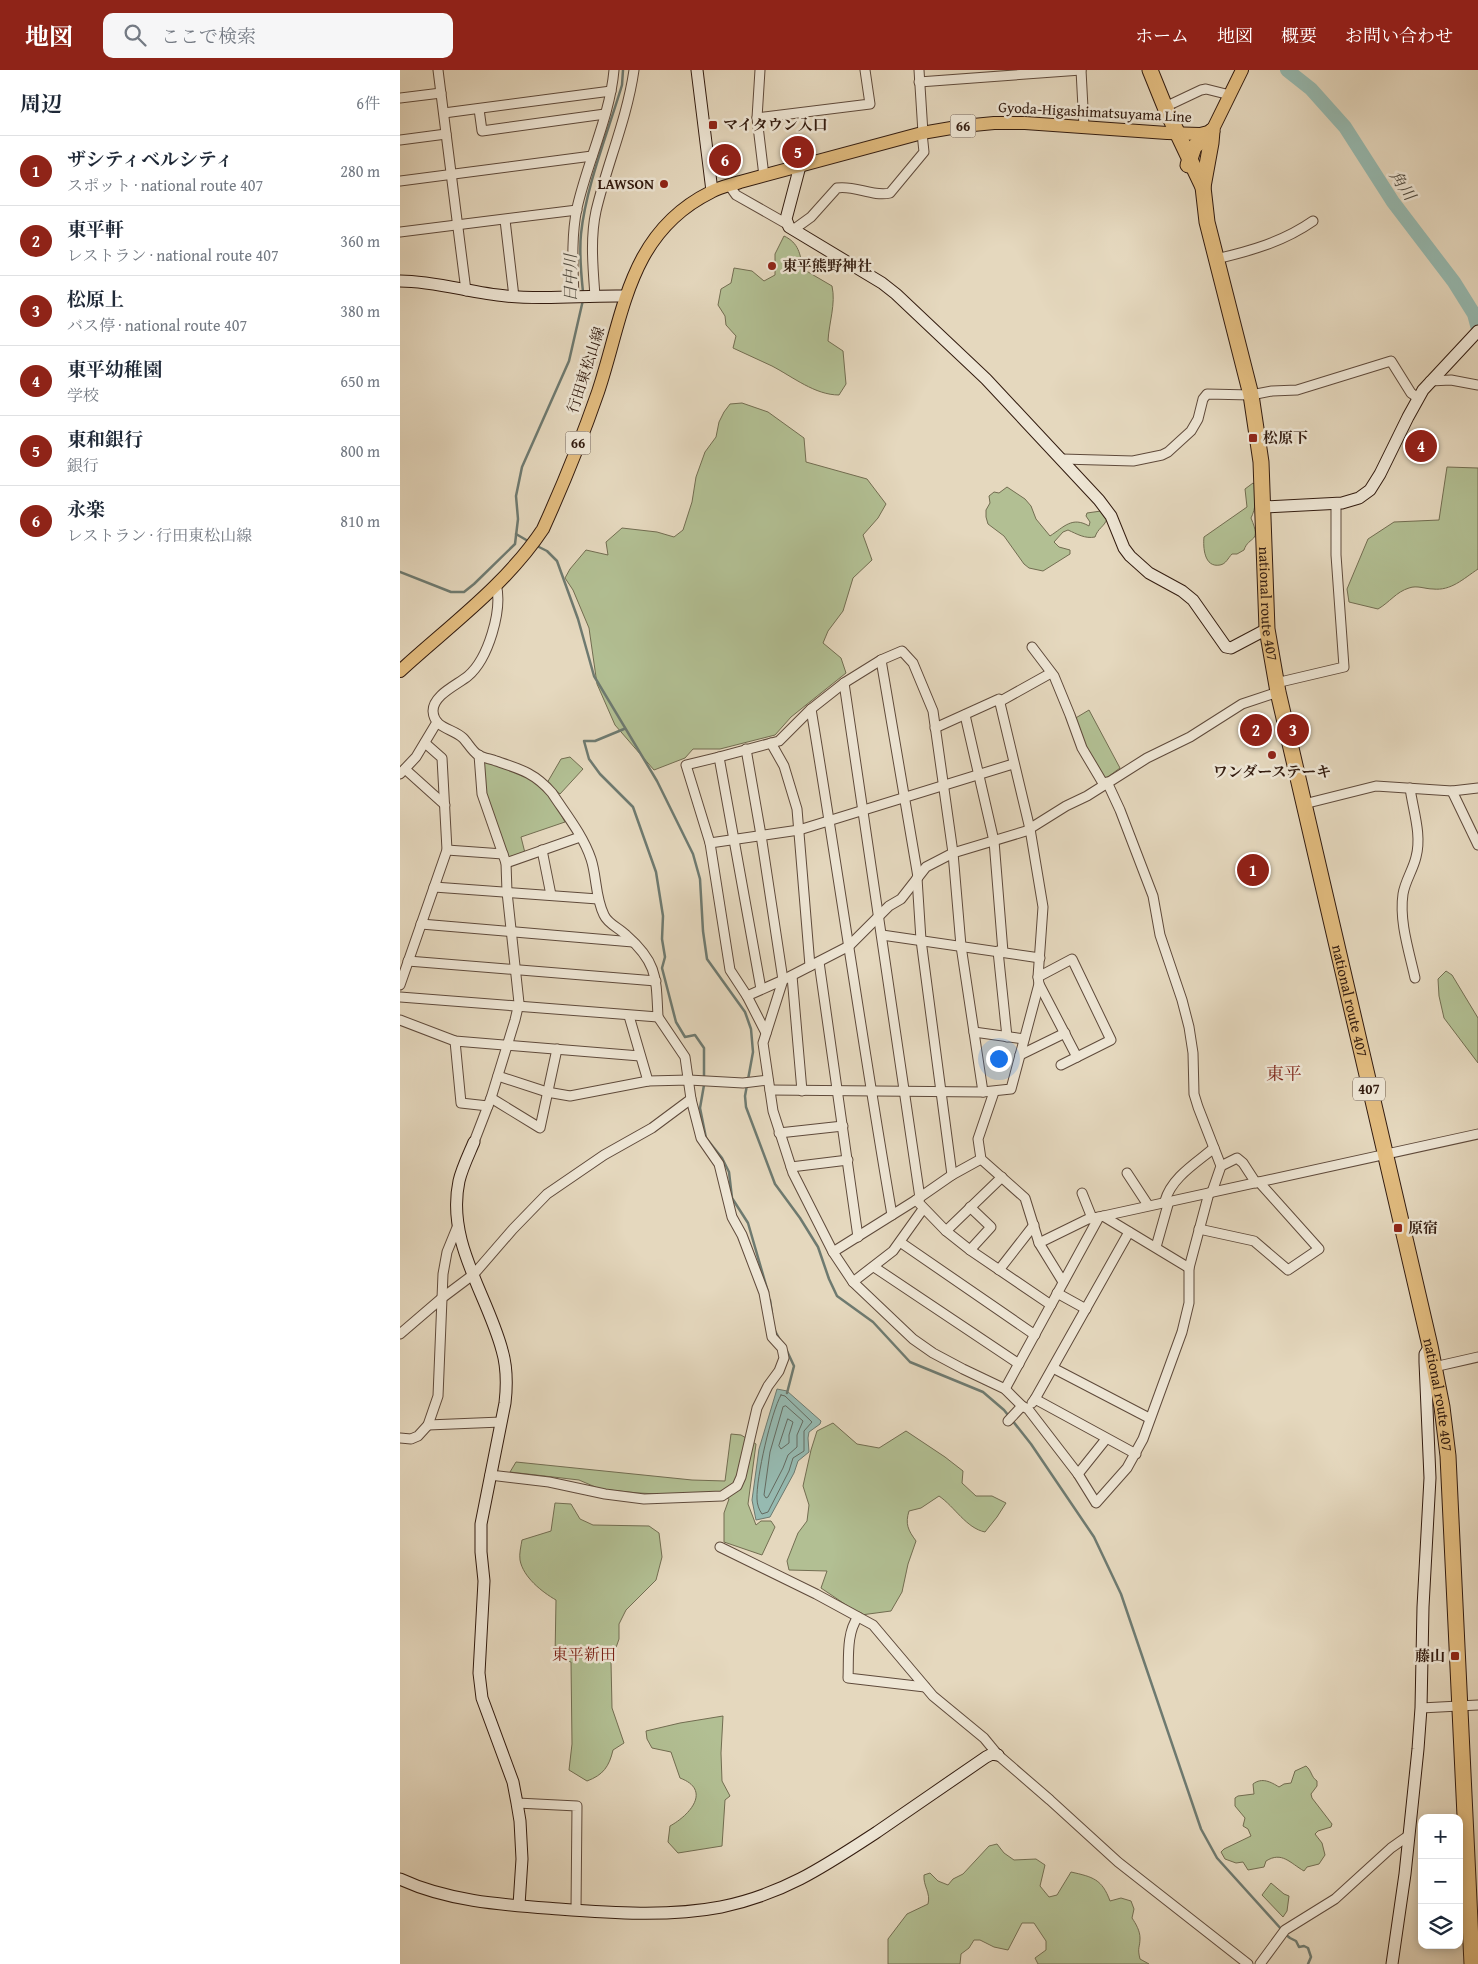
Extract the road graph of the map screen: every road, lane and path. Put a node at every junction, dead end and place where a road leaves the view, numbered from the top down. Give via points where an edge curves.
1 (438, 70) edge
2 (614, 70) edge
3 (634, 70) edge
4 (697, 70) edge
5 (760, 70) edge
6 (865, 70) edge
7 (919, 70) edge
8 (1081, 70) edge
9 (1142, 70) edge
10 (1150, 70) edge
11 (1242, 70) edge
12 (989, 74) edge
13 (919, 82) junction
14 (611, 91) junction
15 (441, 93) junction
16 (1230, 94) junction
17 (400, 98) edge
18 (1165, 108) junction
19 (479, 109) junction
20 (444, 113) junction
21 (604, 114) junction
22 (757, 118) junction
23 (1084, 127) junction
24 (1212, 131) junction
25 (922, 133) junction
26 (1172, 133) junction
27 (446, 134) junction
28 (400, 140) edge
29 (592, 156) junction
30 (1189, 158) junction
31 (800, 166) junction
32 (451, 174) junction
33 (1186, 174) junction
34 (764, 176) junction
35 (400, 181) edge
36 (730, 186) junction
37 (1203, 187) junction
38 (712, 191) junction
39 (577, 210) junction
40 (505, 220) junction
41 (1313, 221) dead end
42 (1206, 222) junction
43 (457, 225) junction
44 (790, 227) junction
45 (400, 232) edge
46 (1216, 259) junction
47 (400, 282) edge
48 (466, 291) junction
49 (595, 296) junction
50 (626, 296) junction
51 (514, 297) junction
52 (574, 297) junction
53 (1475, 335) edge
54 (1430, 381) junction
55 (1478, 385) edge
56 (1251, 395) junction
57 (1418, 398) junction
58 (1062, 459) junction
59 (1336, 504) junction
60 (1263, 507) junction
61 (496, 584) junction
62 (1267, 629) junction
63 (1032, 647) dead end
64 (882, 660) junction
65 (400, 671) edge
66 (1051, 673) junction
67 (844, 683) junction
68 (1277, 688) junction
69 (999, 702) junction
70 (811, 709) junction
71 (965, 715) junction
72 (436, 722) junction
73 (935, 728) junction
74 (424, 743) junction
75 (771, 743) junction
76 (746, 749) junction
77 (479, 755) junction
78 (719, 757) junction
79 (1014, 764) junction
80 (403, 772) edge
81 (979, 775) junction
82 (1106, 783) junction
83 (943, 786) junction
84 (1410, 788) junction
85 (1478, 788) edge
86 (1452, 791) junction
87 (904, 798) junction
88 (1304, 804) junction
89 (445, 805) junction
90 (863, 811) junction
91 (830, 821) junction
92 (1030, 829) junction
93 (799, 830) junction
94 (761, 835) junction
95 (580, 837) junction
96 (734, 840) junction
97 (994, 841) junction
98 (710, 843) junction
99 (1478, 845) edge
100 (447, 850) junction
101 (542, 850) junction
102 (953, 854) junction
103 (504, 858) junction
104 (917, 878) junction
105 (434, 887) junction
106 (507, 892) junction
107 (552, 896) junction
108 (598, 899) junction
109 (879, 916) junction
110 (421, 924) junction
111 (512, 930) junction
112 (882, 935) junction
113 (921, 940) junction
114 (633, 942) junction
115 (849, 946) junction
116 (961, 946) junction
117 (1001, 951) junction
118 (1040, 958) junction
119 (408, 961) junction
120 (814, 964) junction
121 (515, 968) junction
122 (792, 976) junction
123 (1415, 978) dead end
124 (783, 980) junction
125 (656, 981) junction
126 (1038, 981) junction
127 (400, 985) edge
128 (761, 989) junction
129 (747, 996) junction
130 (400, 997) edge
131 (518, 1007) junction
132 (629, 1016) junction
133 (658, 1017) junction
134 (400, 1020) edge
135 (974, 1032) junction
136 (766, 1033) junction
137 (1065, 1033) junction
138 (1007, 1037) junction
139 (1024, 1039) junction
140 (455, 1042) junction
141 (507, 1045) junction
142 (557, 1049) junction
143 (1020, 1055) junction
144 (640, 1056) junction
145 (1077, 1057) junction
146 (1061, 1065) dead end
147 (498, 1076) junction
148 (689, 1080) junction
149 (768, 1080) junction
150 (648, 1081) junction
151 (770, 1090) junction
152 (802, 1091) junction
153 (837, 1091) junction
154 (870, 1091) junction
155 (905, 1091) junction
156 (547, 1092) junction
157 (941, 1092) junction
158 (983, 1092) junction
159 (994, 1092) junction
160 (691, 1099) junction
161 (490, 1102) junction
162 (843, 1126) junction
163 (779, 1132) junction
164 (1478, 1134) edge
165 (474, 1142) joint
166 (1214, 1148) junction
167 (1385, 1155) junction
168 (981, 1159) junction
169 (848, 1160) junction
170 (791, 1166) junction
171 (1221, 1166) junction
172 (1127, 1173) dead end
173 (952, 1175) junction
174 (1002, 1177) junction
175 (1258, 1182) junction
176 (1210, 1192) junction
177 (1082, 1193) dead end
178 (918, 1199) junction
179 (1167, 1201) junction
180 (1148, 1205) junction
181 (970, 1207) junction
182 (922, 1209) junction
183 (892, 1215) junction
184 (1098, 1217) junction
185 (458, 1225) junction
186 (1034, 1225) junction
187 (1199, 1230) junction
188 (946, 1231) junction
189 (1129, 1232) junction
190 (858, 1236) junction
191 (900, 1242) junction
192 (1039, 1243) junction
193 (1156, 1247) junction
194 (970, 1250) junction
195 (833, 1252) junction
196 (874, 1267) junction
197 (1189, 1268) junction
198 (999, 1270) junction
199 (474, 1274) junction
200 (853, 1282) junction
201 (1063, 1282) junction
202 (1057, 1293) junction
203 (442, 1298) junction
204 (1051, 1305) junction
205 (1086, 1309) junction
206 (400, 1334) edge
207 (1035, 1334) junction
208 (1430, 1346) junction
209 (1478, 1358) edge
210 (1019, 1364) junction
211 (1434, 1367) junction
212 (1052, 1368) junction
213 (1005, 1388) junction
214 (1035, 1400) junction
215 (1025, 1407) junction
216 (1149, 1418) junction
217 (1008, 1421) dead end
218 (500, 1422) junction
219 (428, 1425) junction
220 (400, 1438) edge
221 (1106, 1439) junction
222 (1136, 1454) junction
223 (1078, 1474) junction
224 (490, 1475) junction
225 (720, 1547) dead end
226 (858, 1617) junction
227 (925, 1687) junction
228 (1478, 1705) edge
229 (1459, 1706) junction
230 (1421, 1708) junction
231 (998, 1755) junction
232 (517, 1803) junction
233 (1408, 1836) junction
234 (400, 1879) edge
235 (518, 1906) junction
236 (576, 1910) junction
237 (1248, 1964) edge
238 (1260, 1964) edge
239 (1392, 1964) edge
240 (1472, 1964) edge

1 - 15 street
2 - 14 street
3 - 49 street via 596,212 592,250
4 - 38 street
5 - 22 street
6 - 22 street via 870,104
7 - 13 street
8 - 12 street
8 - 23 street
9 - 26 highway, 407
10 - 18 highway, 407
11 - 16 main road, Gyoda-Higashimatsuyama Line
12 - 13 street
13 - 25 street
14 - 19 street
14 - 21 street
15 - 17 street
15 - 20 street
16 - 18 street via 1200,90
16 - 24 main road, Gyoda-Higashimatsuyama Line
18 - 26 highway, 407
19 - 20 street
19 - 21 street via 482,131
20 - 27 street
21 - 29 street
22 - 34 street
23 - 25 main road, Gyoda-Higashimatsuyama Line / 66 via 994,123
23 - 26 main road, Gyoda-Higashimatsuyama Line / 66
24 - 26 main road, Gyoda-Higashimatsuyama Line / 66
24 - 30 highway via 1194,147
24 - 37 highway
25 - 31 main road, Gyoda-Higashimatsuyama Line / 66
25 - 44 street via 924,152 890,193 881,195 837,188 811,217
26 - 30 highway, 407
26 - 33 highway, 407
27 - 28 street
27 - 32 street
29 - 32 street
29 - 39 street
30 - 33 highway
30 - 37 highway, 407
31 - 34 main road, Gyoda-Higashimatsuyama Line / 66
31 - 44 street via 786,220
32 - 35 street
32 - 43 street
33 - 42 highway, 407
34 - 36 main road, 行田東松山線 / 66
36 - 38 main road, 行田東松山線 / 66
36 - 44 street via 736,195
37 - 42 highway, 407
38 - 50 main road, 行田東松山線 / 66 via 671,220 650,243
39 - 40 street
39 - 52 street via 572,255
40 - 43 street
40 - 51 street
41 - 46 street via 1276,241
42 - 46 highway, national route 407 / 407
43 - 45 street
43 - 48 street
44 - 58 street via 896,294 986,379
46 - 56 highway, national route 407 / 407
47 - 48 street via 426,283
48 - 51 street
49 - 50 street
49 - 52 street
50 - 61 main road, 行田東松山線 / 66 via 598,391 552,510 531,546
51 - 52 street
53 - 54 street
54 - 55 street via 1451,380
54 - 57 street
56 - 57 street via 1297,390 1391,361 1411,393
56 - 58 street via 1205,396 1191,431 1168,452 1157,457 1133,461
56 - 60 highway, national route 407 / 407 via 1261,462
57 - 59 street via 1375,484 1359,498
58 - 62 street via 1111,516 1130,556 1149,573 1193,600 1226,646 1231,648
59 - 60 street
59 - 68 street via 1336,555 1344,667
60 - 62 highway, national route 407 / 407
61 - 65 main road, 行田東松山線 / 66
61 - 72 street via 499,608 482,655 468,676 436,702 433,710
62 - 68 highway, national route 407 / 407
63 - 66 street
64 - 67 street
64 - 73 street via 902,651 913,663 928,696
64 - 87 street
66 - 69 street
66 - 82 street via 1082,748
67 - 70 street
67 - 90 street
68 - 82 street via 1242,704
68 - 88 highway, national route 407 / 407
69 - 71 street via 999,699
69 - 79 street
70 - 75 street via 779,741
70 - 91 street
71 - 73 street
71 - 81 street
72 - 74 street
72 - 77 street via 461,736
73 - 83 street
74 - 80 street
74 - 89 street via 442,758
75 - 76 street
75 - 93 street via 784,766 797,809
76 - 78 street
76 - 94 street
77 - 95 street via 536,777 552,793
77 - 103 street via 482,794
78 - 96 street
78 - 98 street via 686,765
79 - 81 street
79 - 92 street
80 - 89 street
81 - 83 street
81 - 97 street
82 - 92 street
82 - 166 street via 1120,810 1153,896 1160,935 1189,1027 1194,1094
83 - 87 street
83 - 102 street
84 - 86 street
84 - 88 street via 1376,786
84 - 123 street via 1418,846 1414,869 1403,892 1402,910
85 - 86 street
86 - 99 street
87 - 90 street
87 - 104 street
88 - 167 highway, national route 407 / 407
89 - 100 street
90 - 91 street
90 - 109 street
91 - 93 street
91 - 115 street
92 - 97 street
92 - 118 street via 1043,907
93 - 94 street
93 - 120 street
94 - 96 street
94 - 124 street
95 - 101 street
95 - 108 street via 593,864
96 - 98 street
96 - 128 street
97 - 102 street
97 - 117 street
98 - 129 street via 730,970
100 - 103 street
100 - 105 street
101 - 103 street
101 - 107 street
102 - 104 street via 926,867
102 - 116 street
103 - 106 street
104 - 109 street via 901,899
104 - 113 street
105 - 106 street
105 - 110 street
106 - 107 street
106 - 111 street
107 - 108 street
108 - 114 street via 607,920
109 - 112 street
109 - 115 street
110 - 111 street
110 - 119 street
111 - 114 street
111 - 121 street
112 - 113 street
112 - 155 street
113 - 116 street
113 - 157 street
114 - 125 street via 652,966
115 - 120 street
115 - 154 street
116 - 117 street
116 - 135 street
117 - 118 street
117 - 138 street
118 - 126 street
119 - 121 street
119 - 127 street
120 - 122 street
120 - 153 street
121 - 125 street
121 - 131 street
122 - 124 street
122 - 152 street
124 - 128 street
124 - 136 street
125 - 133 street
126 - 137 street
126 - 139 street
126 - 145 street via 1072,960 1111,1040
128 - 129 street
129 - 136 street
130 - 131 street
131 - 132 street
131 - 141 street
132 - 133 street
132 - 144 street
133 - 148 street via 685,1057
134 - 140 street
135 - 138 street
135 - 158 street
136 - 149 street via 763,1043
137 - 143 street
137 - 145 street
138 - 139 street
139 - 143 street
140 - 141 street
140 - 161 street via 462,1103
141 - 142 street
141 - 147 street
142 - 144 street
142 - 156 street
143 - 159 street via 1011,1089
144 - 150 street
145 - 146 street
147 - 156 street
147 - 161 street
148 - 149 street via 743,1084
148 - 150 street
148 - 160 street
149 - 151 street
150 - 156 street via 570,1096
151 - 152 street
151 - 163 street
152 - 153 street
153 - 154 street
153 - 162 street
154 - 155 street
154 - 183 street
155 - 157 street
155 - 178 street
156 - 161 street via 540,1128
157 - 158 street
157 - 173 street
158 - 159 street
159 - 168 street via 978,1139
160 - 199 street via 652,1128 604,1155 547,1194
160 - 224 street via 701,1138 719,1164 732,1217 764,1293 772,1337 782,1348 784,1358 757,1408 737,1486 722,1496 644,1499
161 - 165 street
162 - 163 street
162 - 169 street
163 - 170 street
164 - 167 street
165 - 185 street via 459,1181
166 - 171 street
166 - 179 street via 1176,1180 1166,1194
167 - 175 street
167 - 208 highway, national route 407 / 407
168 - 173 street
168 - 174 street
169 - 170 street
169 - 190 street
170 - 195 street
171 - 175 street via 1237,1158
171 - 176 street
172 - 180 street
173 - 178 street
174 - 181 street
174 - 186 street via 1025,1198
175 - 176 street
175 - 187 street via 1319,1249 1288,1270 1254,1241
176 - 179 street
176 - 187 street
177 - 184 street
178 - 182 street
178 - 183 street
179 - 180 street
179 - 193 street
180 - 184 street
181 - 188 street
181 - 194 street via 991,1226
182 - 188 street
182 - 191 street
183 - 190 street
184 - 189 street
184 - 192 street
184 - 201 street
185 - 199 street via 464,1253
185 - 203 street via 447,1252
186 - 192 street
186 - 198 street
187 - 197 street
188 - 194 street
189 - 193 street
189 - 205 street
190 - 195 street
191 - 196 street
191 - 207 street
192 - 201 street
193 - 197 street
194 - 198 street
195 - 200 street
196 - 200 street
196 - 210 street
197 - 216 street via 1189,1303 1182,1332
198 - 204 street
199 - 203 street
199 - 218 street via 502,1350 507,1386
200 - 213 street via 913,1339 933,1353
201 - 202 street
202 - 204 street
202 - 205 street
203 - 206 street
203 - 219 street via 438,1396
204 - 207 street
205 - 212 street
207 - 210 street
208 - 211 highway, national route 407 / 407
208 - 230 street via 1425,1354 1430,1478
209 - 211 street
210 - 213 street
211 - 229 highway, national route 407 / 407 via 1448,1456
212 - 214 street
212 - 216 street
213 - 215 street
214 - 215 street
214 - 221 street
215 - 217 street
215 - 223 street
216 - 222 street
218 - 219 street
218 - 224 street
219 - 220 street via 415,1438
221 - 222 street
221 - 223 street
222 - 223 street via 1096,1503
224 - 232 street via 480,1535 484,1581 480,1685
225 - 226 street
226 - 227 street via 873,1625
226 - 227 street via 851,1632 848,1678
227 - 231 street via 984,1738
228 - 229 street
229 - 230 street
229 - 240 highway, national route 407 / 407
230 - 233 street
231 - 236 street via 986,1757 828,1865 775,1891 721,1907 690,1911
231 - 237 street via 1118,1862
232 - 235 street via 522,1859
232 - 236 street via 577,1806
233 - 238 street via 1335,1899 1285,1930
233 - 239 street
234 - 235 street via 444,1895
235 - 236 street

